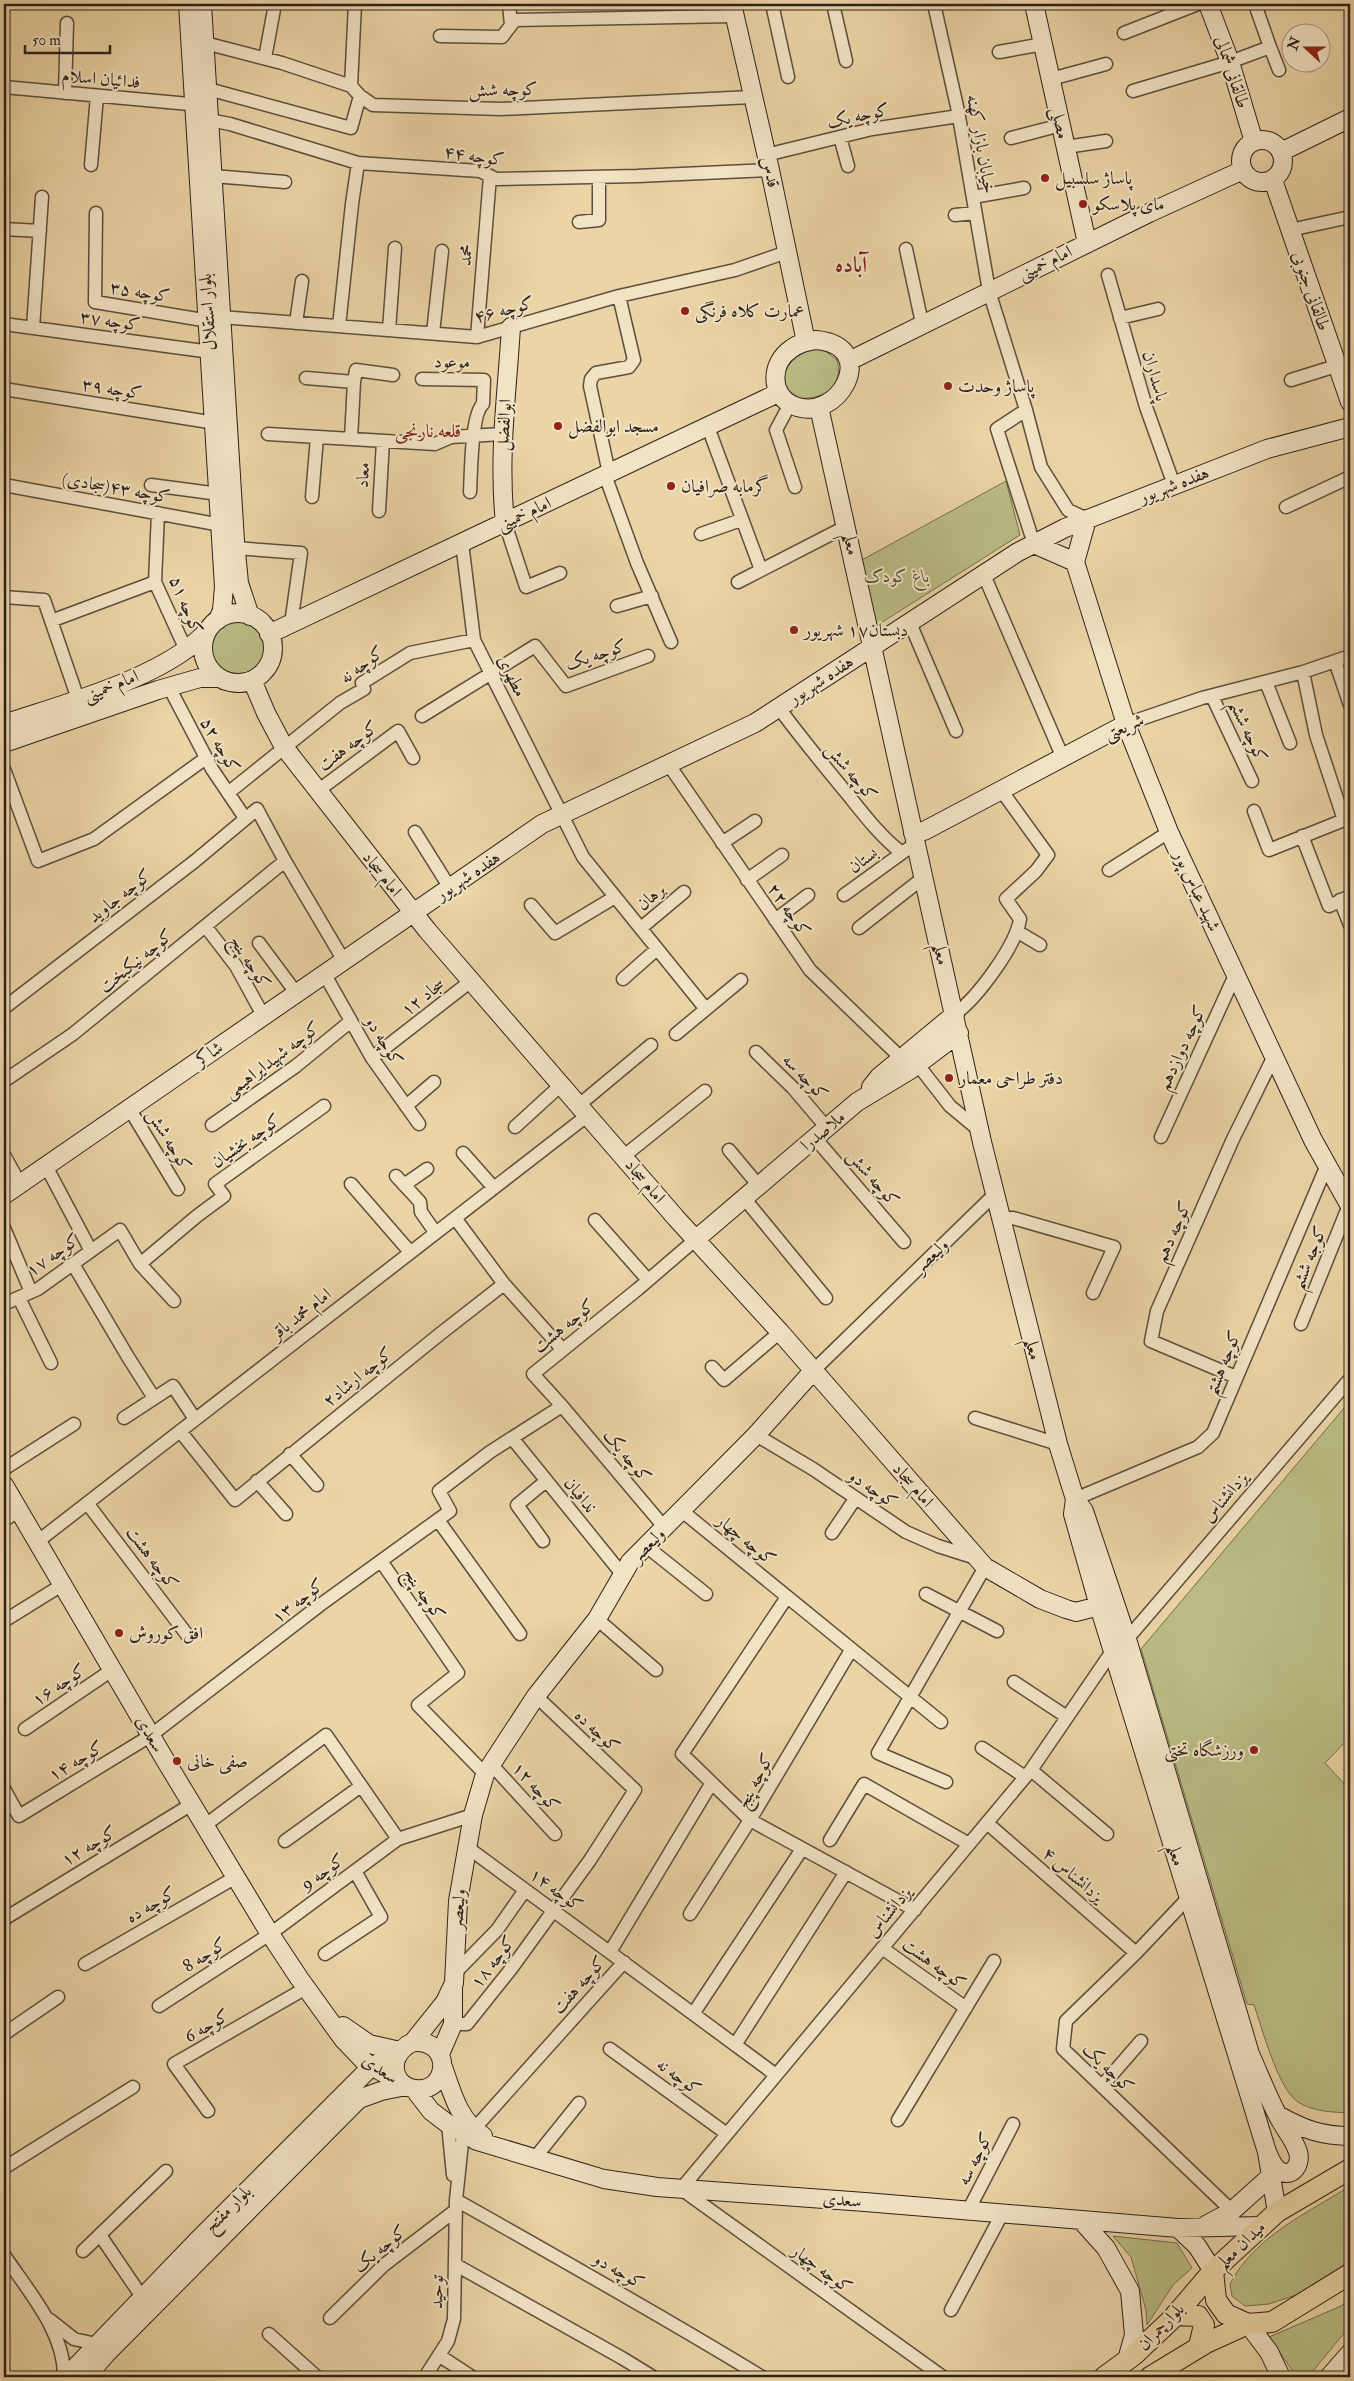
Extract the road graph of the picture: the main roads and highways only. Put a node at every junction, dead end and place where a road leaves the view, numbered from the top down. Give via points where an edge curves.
1 (1350, 2169) edge
2 (1213, 2271) junction
3 (1350, 2274) edge
4 (1176, 2315) junction
5 (1248, 2324) junction
6 (1199, 2346) junction
7 (1104, 2377) edge
8 (1150, 2377) edge

1 - 2 main road, میدان معلم via 1277,2212
2 - 4 main road, بلوارچمران
2 - 5 main road, میدان معلم via 1216,2300 1226,2314
3 - 5 main road via 1272,2322
4 - 6 main road via 1198,2316 1204,2325
4 - 7 main road, بلوارچمران
5 - 6 main road, بلوارچمران
6 - 8 main road, بلوارچمران

